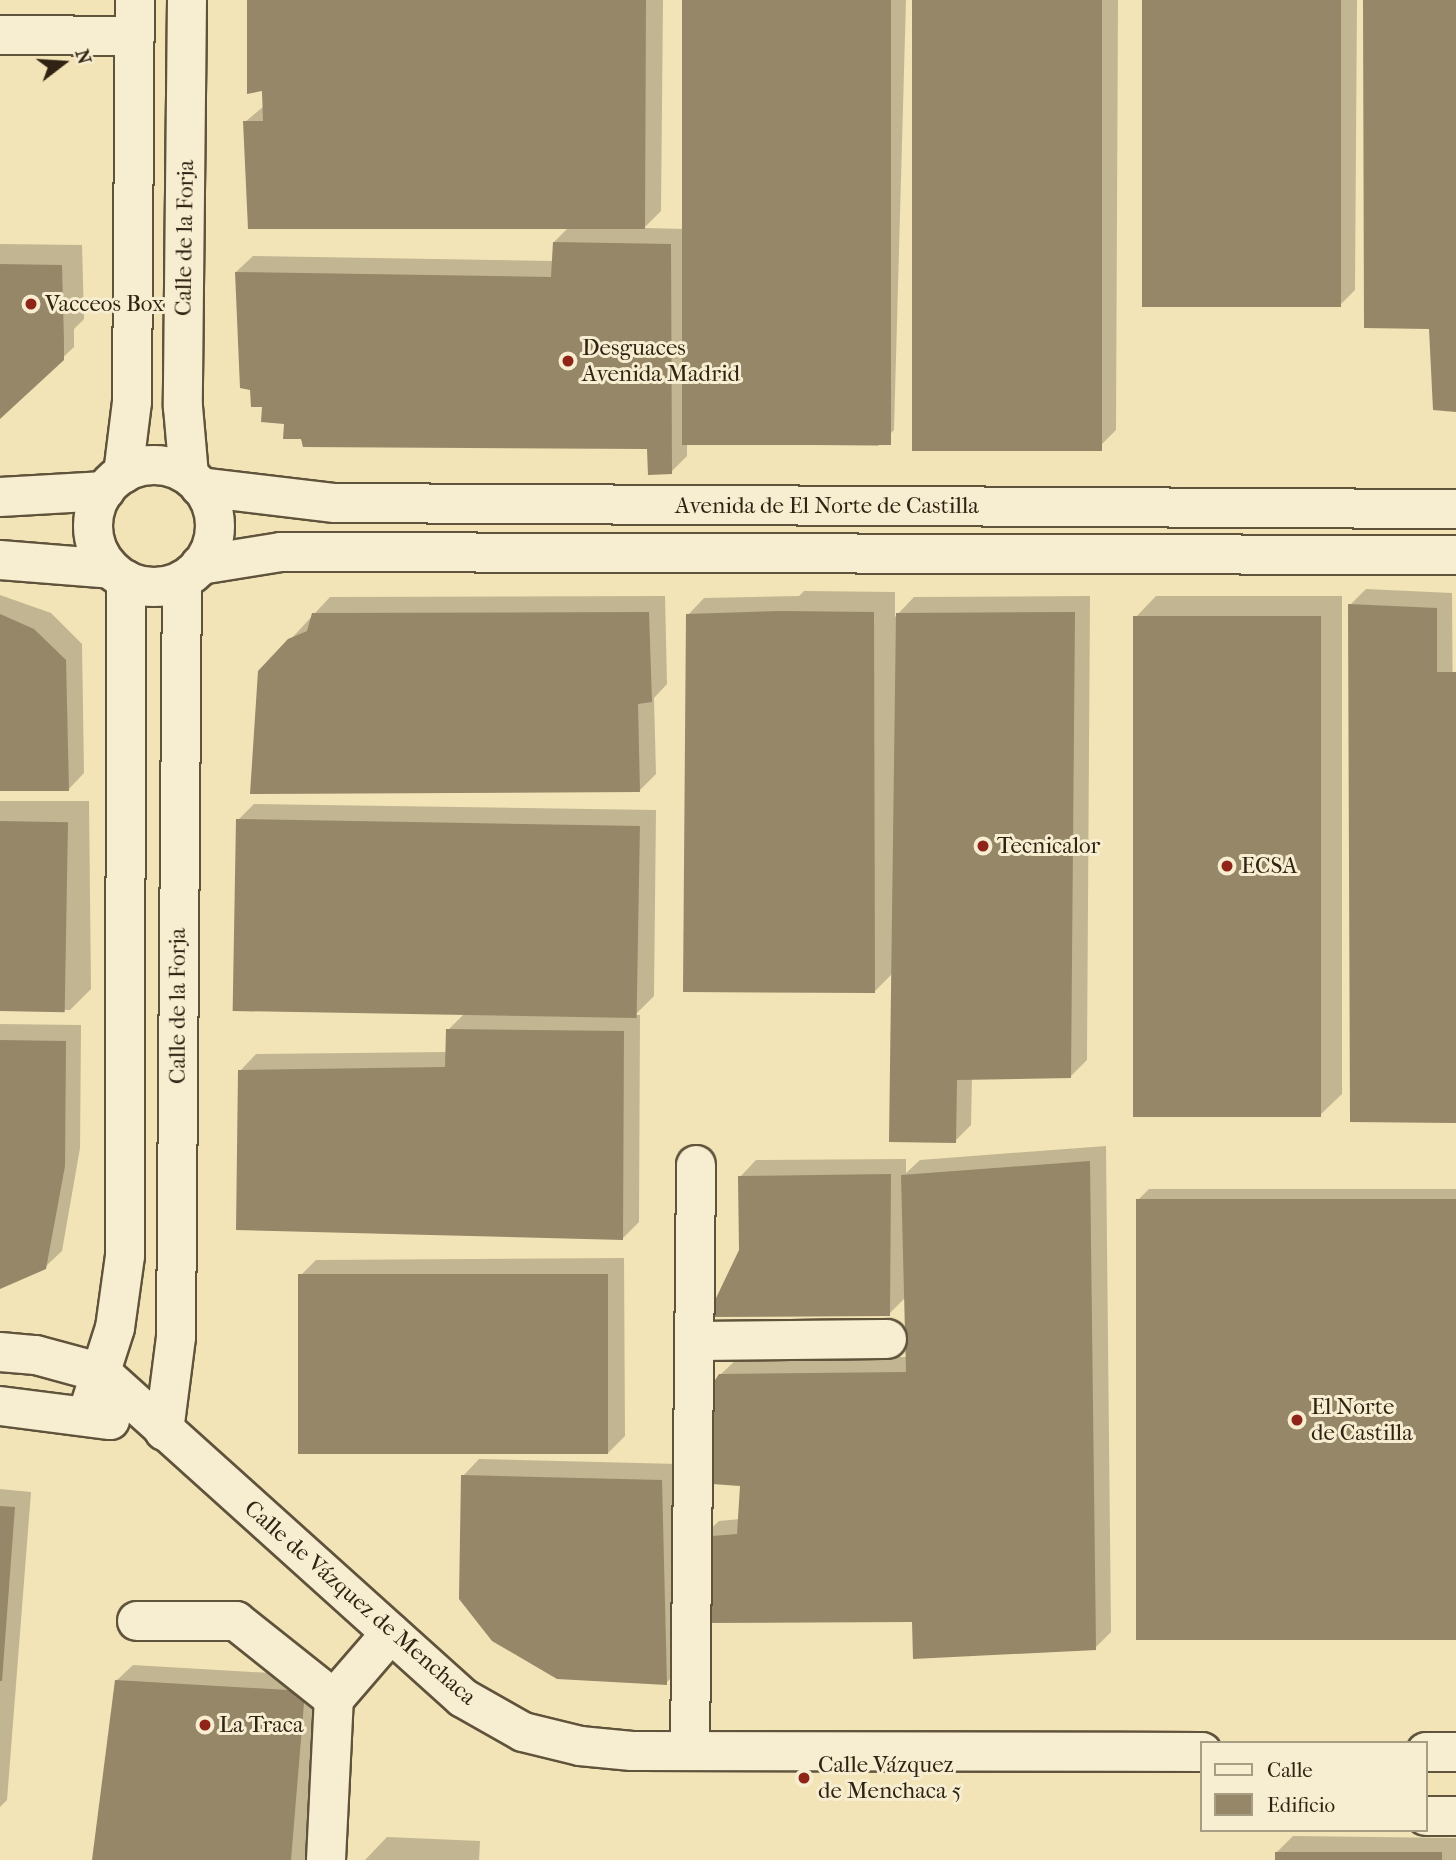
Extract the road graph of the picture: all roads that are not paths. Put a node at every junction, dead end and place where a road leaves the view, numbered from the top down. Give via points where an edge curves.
1 (187, 0) edge
2 (135, 18) edge
3 (0, 35) edge
4 (114, 482) junction
5 (195, 482) junction
6 (0, 497) edge
7 (1456, 509) edge
8 (1456, 555) edge
9 (0, 560) edge
10 (191, 573) junction
11 (118, 574) junction
12 (696, 1165) dead end
13 (887, 1339) dead end
14 (695, 1341) junction
15 (0, 1352) edge
16 (102, 1373) junction
17 (0, 1406) edge
18 (87, 1415) junction
19 (164, 1431) junction
20 (137, 1621) dead end
21 (391, 1633) junction
22 (334, 1699) junction
23 (690, 1752) junction
24 (1200, 1752) edge
25 (1428, 1752) edge
26 (1456, 1752) edge
27 (1428, 1816) edge
28 (1456, 1816) edge
29 (326, 1860) edge

1 - 5 street, Calle de la Forja via 183,407
2 - 3 street
2 - 4 street via 132,402
4 - 5 street, Avenida de El Norte de Castilla via 150,465 171,467
4 - 6 street, Avenida de El Norte de Castilla
4 - 11 street via 94,515 93,534
5 - 7 street, Avenida de El Norte de Castilla via 335,503
5 - 10 street via 213,511 215,531
8 - 10 street, Avenida de El Norte de Castilla via 281,552
9 - 11 street, Avenida de El Norte de Castilla
10 - 11 street, Avenida de El Norte de Castilla via 163,587
10 - 19 street, Calle de la Forja via 176,1337
11 - 16 street via 125,1256 115,1328
12 - 14 street
13 - 14 street
14 - 23 street
15 - 16 street, Calle de Vázquez de Menchaca via 36,1354
16 - 18 street
16 - 19 street, Calle de Vázquez de Menchaca
17 - 18 street, Calle de Vázquez de Menchaca
18 - 19 street, Calle de Vázquez de Menchaca
19 - 21 street, Calle de Vázquez de Menchaca
20 - 22 street via 236,1621
21 - 22 street
21 - 23 street, Calle de Vázquez de Menchaca via 463,1698 523,1732 579,1746
22 - 29 street
23 - 24 street, Calle de Vázquez de Menchaca
25 - 26 street
27 - 28 street

